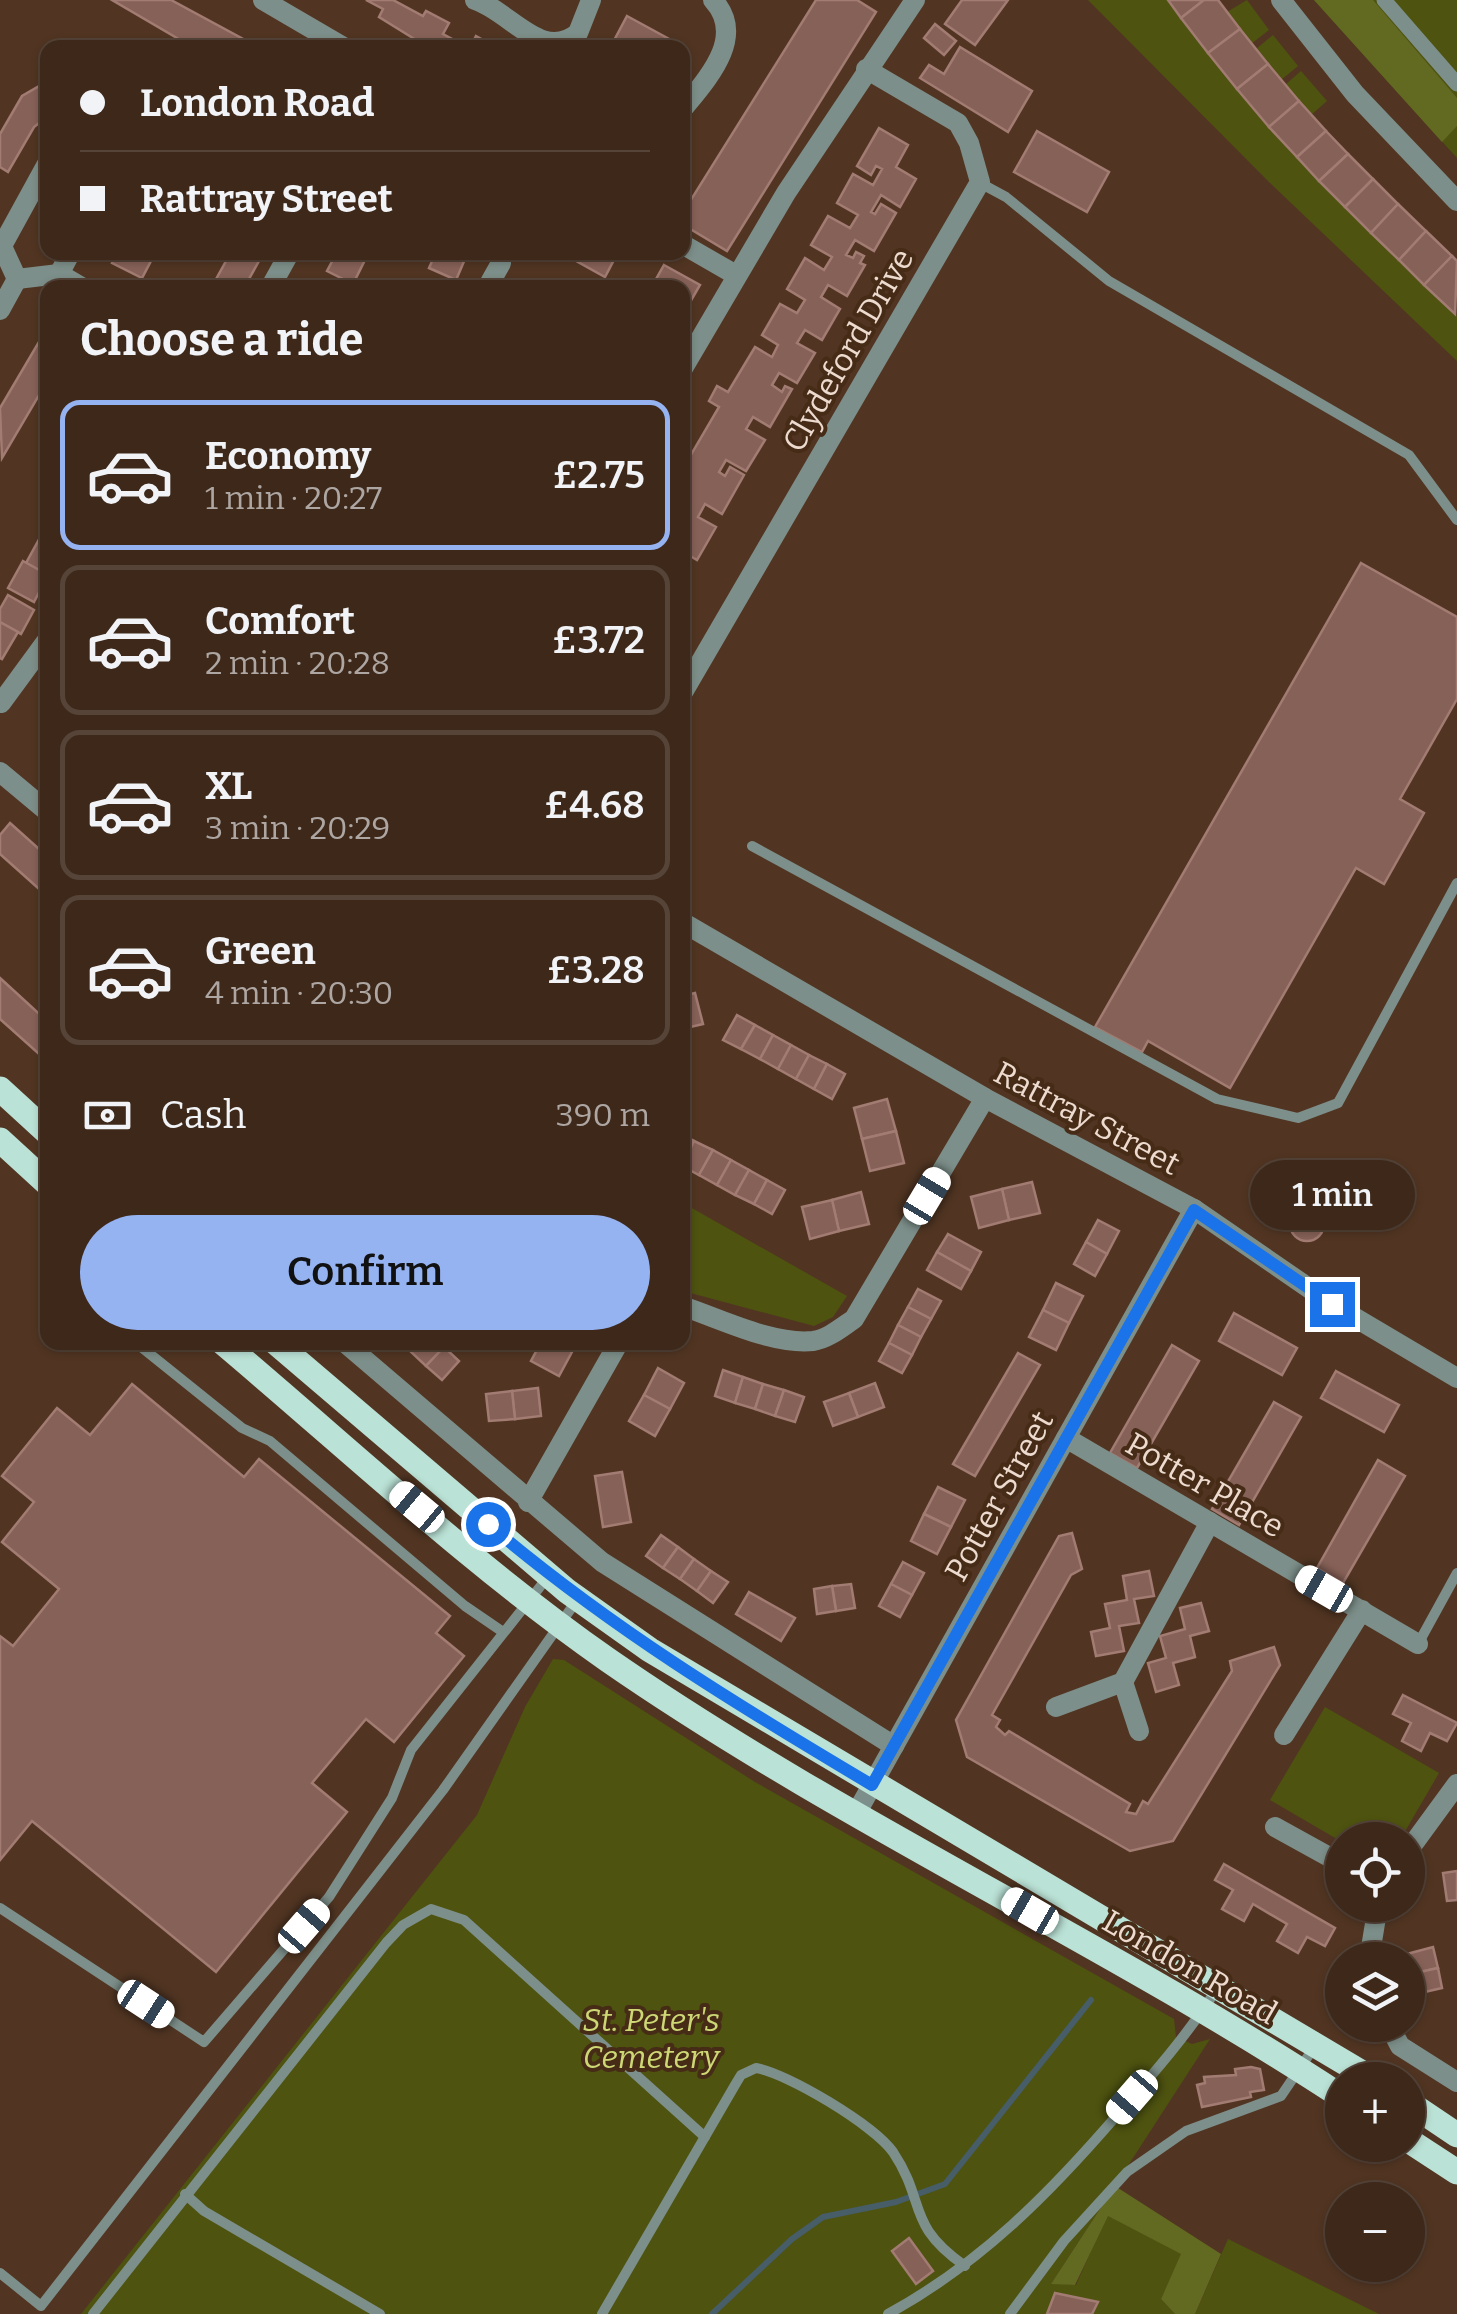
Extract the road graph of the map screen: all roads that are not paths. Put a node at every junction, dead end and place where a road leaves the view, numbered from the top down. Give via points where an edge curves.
1 (263, 0) edge
2 (476, 0) edge
3 (591, 0) edge
4 (713, 0) edge
5 (915, 0) edge
6 (1281, 0) edge
7 (1384, 0) edge
8 (297, 9) edge
9 (335, 40) edge
10 (540, 40) edge
11 (565, 40) edge
12 (866, 69) junction
13 (1457, 84) edge
14 (690, 100) edge
15 (40, 176) edge
16 (980, 182) junction
17 (1457, 200) edge
18 (1, 243) edge
19 (690, 249) edge
20 (67, 260) edge
21 (501, 262) dead end
22 (59, 274) junction
23 (736, 275) junction
24 (17, 279) junction
25 (69, 280) edge
26 (491, 280) edge
27 (0, 310) edge
28 (690, 356) edge
29 (1457, 520) edge
30 (40, 650) edge
31 (690, 680) edge
32 (1, 704) edge
33 (0, 772) edge
34 (40, 805) edge
35 (752, 846) dead end
36 (1457, 883) edge
37 (690, 927) edge
38 (0, 1089) edge
39 (986, 1098) junction
40 (40, 1126) edge
41 (0, 1140) edge
42 (40, 1177) edge
43 (1194, 1210) junction
44 (690, 1309) edge
45 (145, 1350) edge
46 (231, 1350) edge
47 (285, 1350) edge
48 (353, 1350) edge
49 (614, 1350) edge
50 (1457, 1378) edge
51 (1066, 1438) junction
52 (528, 1502) junction
53 (1210, 1522) junction
54 (1457, 1572) edge
55 (548, 1576) junction
56 (578, 1599) junction
57 (528, 1600) junction
58 (1362, 1610) junction
59 (560, 1625) junction
60 (503, 1632) junction
61 (1418, 1644) joint
62 (1123, 1682) junction
63 (1056, 1707) dead end
64 (1139, 1730) dead end
65 (1284, 1735) dead end
66 (894, 1746) junction
67 (872, 1785) junction
68 (1455, 1791) edge
69 (857, 1812) junction
70 (1275, 1827) dead end
71 (1425, 1829) edge
72 (1325, 1855) edge
73 (0, 1908) edge
74 (1220, 1984) junction
75 (1203, 2010) junction
76 (1317, 2042) junction
77 (1398, 2042) edge
78 (1347, 2062) edge
79 (1300, 2070) junction
80 (1457, 2082) edge
81 (1325, 2086) edge
82 (1425, 2114) edge
83 (1457, 2136) edge
84 (705, 2137) junction
85 (1425, 2151) edge
86 (1457, 2172) edge
87 (185, 2194) junction
88 (965, 2266) junction
89 (0, 2273) edge
90 (38, 2310) edge
91 (93, 2314) edge
92 (380, 2314) edge
93 (602, 2314) edge
94 (888, 2314) edge
95 (1010, 2314) edge

1 - 8 street
2 - 10 street
3 - 11 street via 578,34
4 - 14 street via 727,23 726,39
5 - 12 street
6 - 17 street via 1355,94
7 - 13 street
8 - 9 street
12 - 16 street via 958,123
12 - 23 street
15 - 18 street
16 - 29 lane via 1108,282 1410,455
16 - 31 street, Clydeford Drive
18 - 24 street
19 - 23 street
20 - 22 street
21 - 26 street
22 - 24 street
22 - 25 street
23 - 28 street
24 - 27 street
30 - 32 street
33 - 34 street
35 - 36 lane via 1217,1099 1298,1118 1338,1103
37 - 39 street, Rattray Street
38 - 40 main road
39 - 43 street, Rattray Street
39 - 44 street via 854,1319 833,1334 813,1341 776,1336
41 - 42 main road
43 - 50 street, Rattray Street
43 - 51 street, Potter Street
45 - 60 lane via 242,1428 270,1441
46 - 57 main road, London Road
47 - 55 main road, London Road
48 - 52 street
49 - 52 street
51 - 53 street, Potter Place
51 - 66 street, Potter Street
52 - 66 street via 602,1562
53 - 58 street, Potter Place
53 - 62 street
54 - 61 lane
55 - 56 main road, London Road
55 - 57 lane
56 - 59 lane
56 - 67 main road, London Road via 683,1672
57 - 59 main road, London Road
57 - 60 lane
58 - 61 street, Potter Place
58 - 65 street
59 - 69 main road, London Road via 674,1703
59 - 90 lane via 443,1790
60 - 73 lane via 411,1750 392,1798 329,1898 204,2042
62 - 63 street
62 - 64 street
66 - 67 street, Potter Street
67 - 69 street, Potter Street
67 - 74 main road, London Road
68 - 71 street
69 - 75 main road, London Road
70 - 72 street
74 - 75 lane
74 - 76 main road, London Road
75 - 79 main road, London Road
75 - 88 lane via 1067,2173
76 - 78 main road, London Road
76 - 79 lane
77 - 80 street
79 - 81 main road, London Road
79 - 95 lane via 1281,2096 1186,2130 1127,2172
82 - 83 main road
84 - 87 lane via 464,1920 431,1909 386,1943
84 - 88 lane via 742,2075 765,2070 876,2134 893,2152 929,2237
84 - 93 lane
85 - 86 main road
87 - 91 lane
87 - 92 lane
88 - 94 lane
89 - 90 lane

